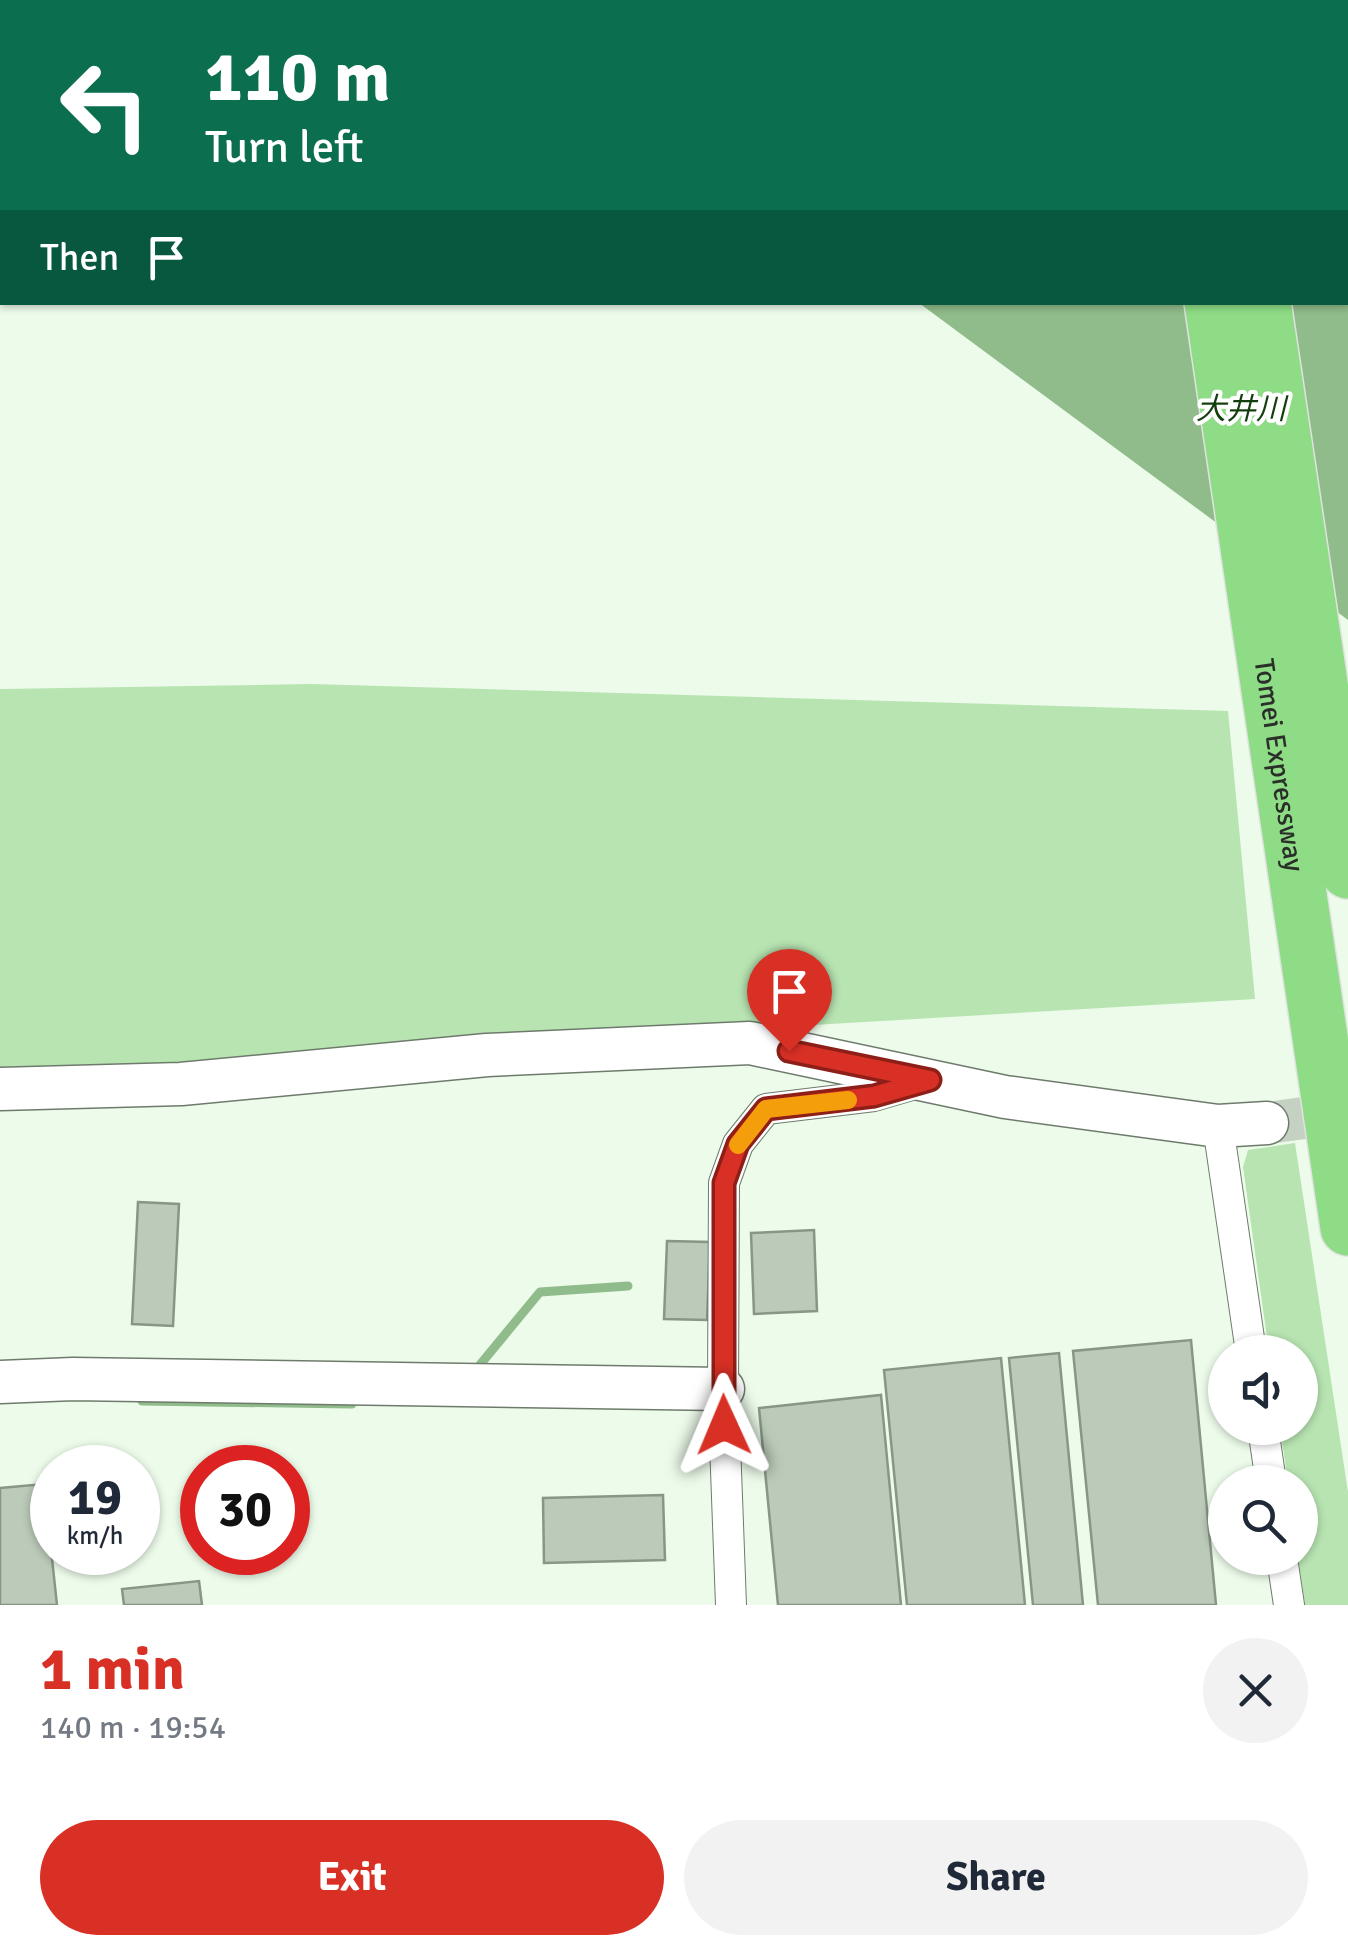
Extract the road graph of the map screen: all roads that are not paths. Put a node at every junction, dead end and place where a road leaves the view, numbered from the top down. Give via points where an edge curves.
1 (1212, 305) edge
2 (1263, 305) edge
3 (1348, 871) edge
4 (930, 1080) junction
5 (0, 1089) edge
6 (1267, 1123) tunnel mouth
7 (1218, 1126) junction
8 (1348, 1228) edge
9 (1249, 1335) edge
10 (0, 1382) edge
11 (723, 1389) junction
12 (1285, 1575) edge
13 (731, 1605) edge
14 (1289, 1605) edge

1 - 8 highway, Tomei Expressway
2 - 3 highway, Tomei Expressway
4 - 5 street via 750,1043 487,1055 181,1084
4 - 7 street
4 - 11 street via 874,1096 766,1109 738,1144 724,1183
6 - 7 street
7 - 9 street
10 - 11 street
11 - 13 street
12 - 14 street

